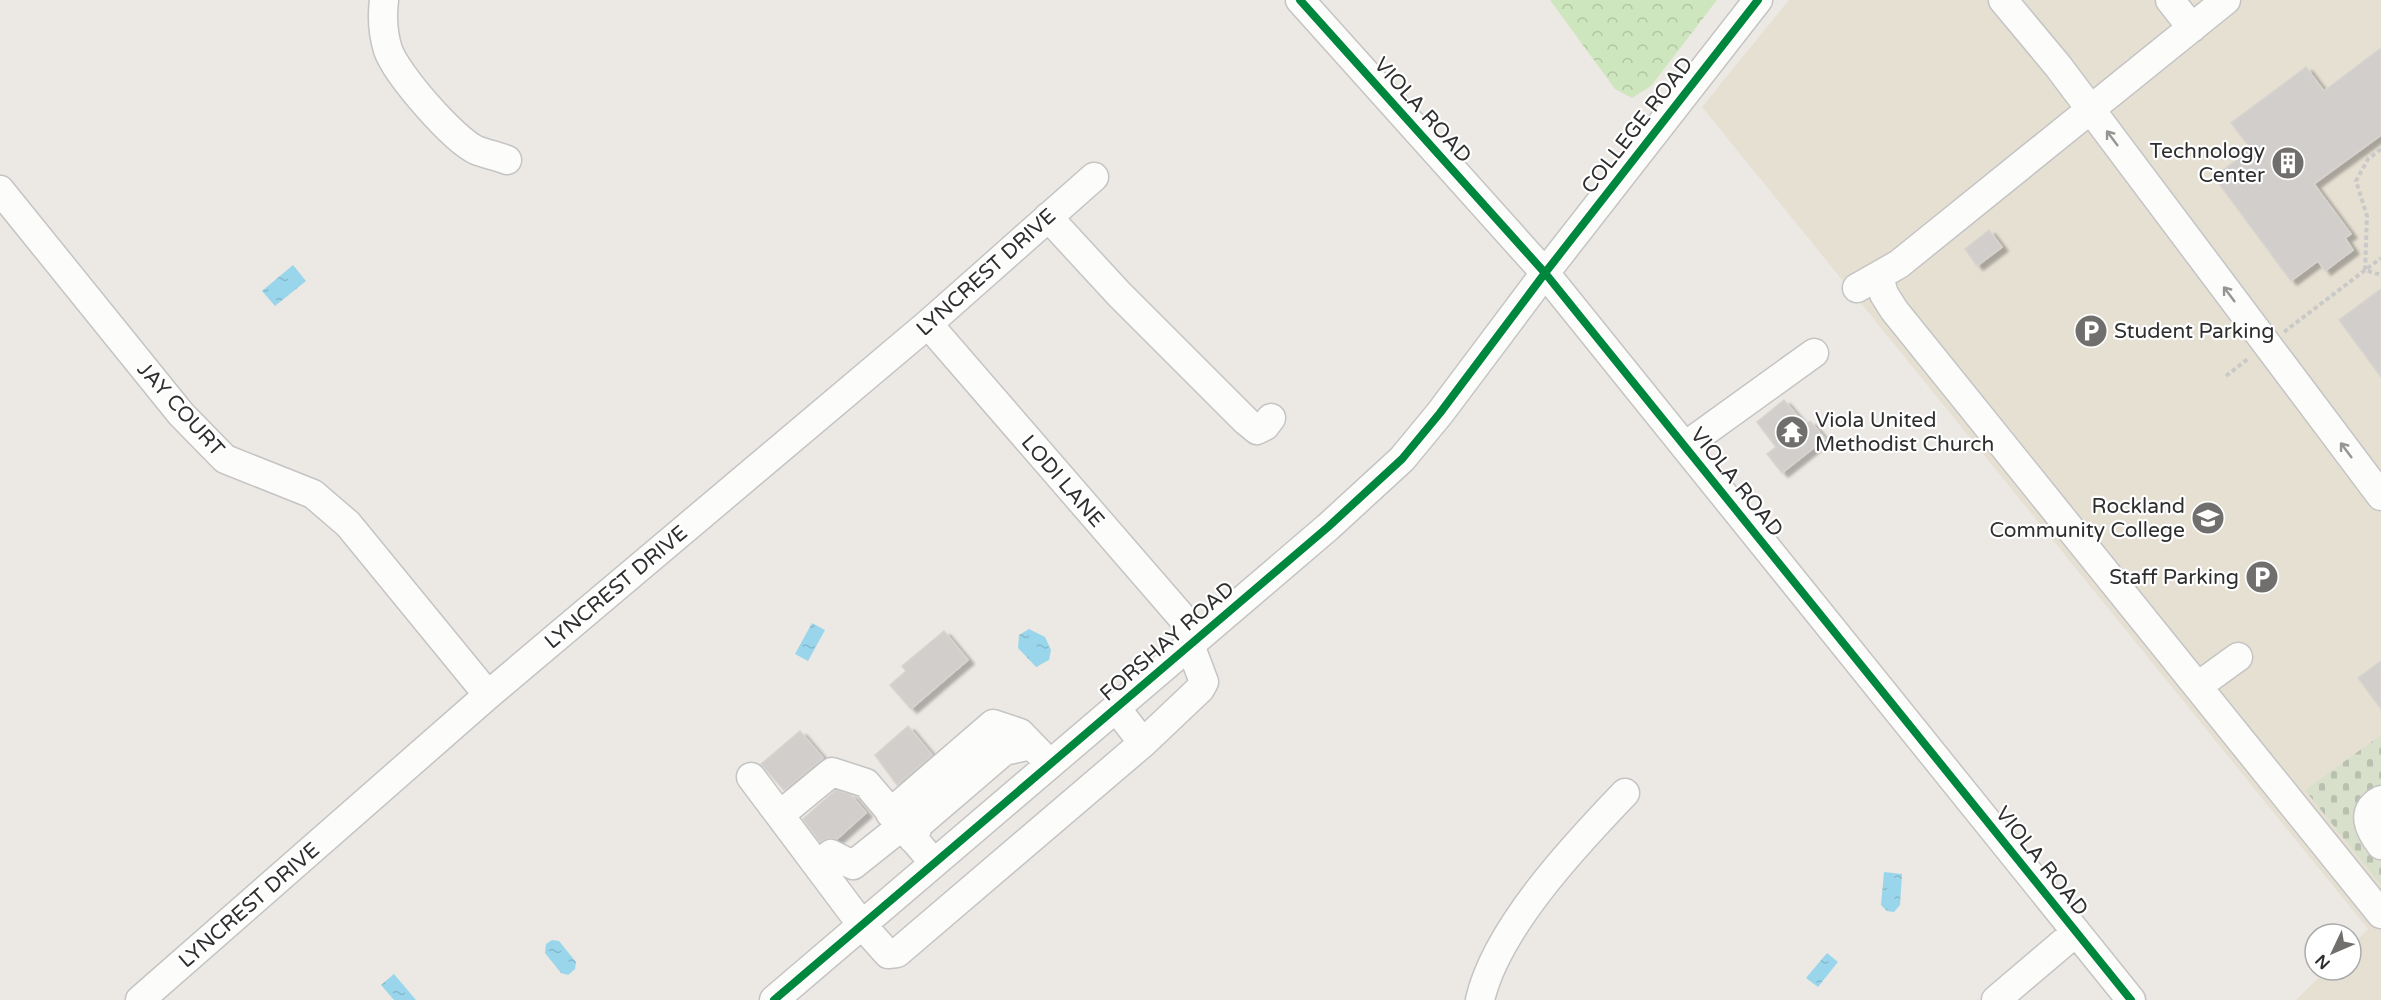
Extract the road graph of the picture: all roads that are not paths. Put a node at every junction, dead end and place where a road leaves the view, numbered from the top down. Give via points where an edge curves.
1 (384, 0) edge
2 (1300, 0) edge
3 (1758, 0) edge
4 (2003, 0) edge
5 (2170, 0) edge
6 (2226, 0) edge
7 (2192, 28) junction
8 (2091, 111) junction
9 (507, 160) dead end
10 (1094, 177) dead end
11 (0, 190) edge
12 (1048, 217) junction
13 (1545, 273) junction
14 (928, 324) junction
15 (1814, 353) dead end
16 (1271, 418) dead end
17 (1685, 446) junction
18 (2381, 496) edge
19 (1194, 641) junction
20 (2238, 657) dead end
21 (2198, 686) junction
22 (488, 695) junction
23 (1116, 708) junction
24 (1143, 743) junction
25 (1041, 755) junction
26 (751, 777) dead end
27 (1625, 793) dead end
28 (2381, 801) edge
29 (781, 814) junction
30 (902, 826) junction
31 (2381, 845) edge
32 (934, 863) junction
33 (818, 865) junction
34 (2380, 910) edge
35 (862, 925) junction
36 (2076, 932) junction
37 (140, 1000) edge
38 (774, 1000) edge
39 (1480, 1000) edge
40 (1996, 1000) edge
41 (2131, 1000) edge

1 - 9 street via 382,18 388,50 400,71 448,129 475,149
2 - 13 street, VIOLA ROAD
3 - 13 street, COLLEGE ROAD
4 - 8 street
5 - 7 street
6 - 7 street
7 - 8 street
18 -> 8 street
8 - 21 street via 1899,264 1868,283 1884,294
10 - 12 street, LYNCREST DRIVE
11 - 22 street, JAY COURT via 181,414 225,459 313,494 348,524
12 - 14 street, LYNCREST DRIVE
12 - 16 street via 1246,421 1257,430
13 - 17 street, VIOLA ROAD
13 - 19 street, FORSHAY ROAD via 1402,459
14 - 19 street, LODI LANE
14 - 22 street, LYNCREST DRIVE
15 - 17 street
17 - 36 street, VIOLA ROAD
19 - 23 street, FORSHAY ROAD
19 - 24 street via 1204,682
20 - 21 street
21 - 34 street
22 - 37 street, LYNCREST DRIVE
23 - 24 street
23 - 25 street, FORSHAY ROAD
24 - 35 street via 897,953 888,954
25 - 30 street via 1004,751 919,824
25 - 32 street, FORSHAY ROAD
26 - 29 street
27 - 39 street via 1574,846 1533,898 1501,949
28 - 31 street via 2369,813 2367,822
29 - 30 street via 832,772 866,783
29 - 33 street
30 - 32 street
30 - 33 street via 853,865 831,854
32 - 35 street, FORSHAY ROAD
33 - 35 street
35 - 38 street, FORSHAY ROAD
36 - 40 street
36 - 41 street, VIOLA ROAD

